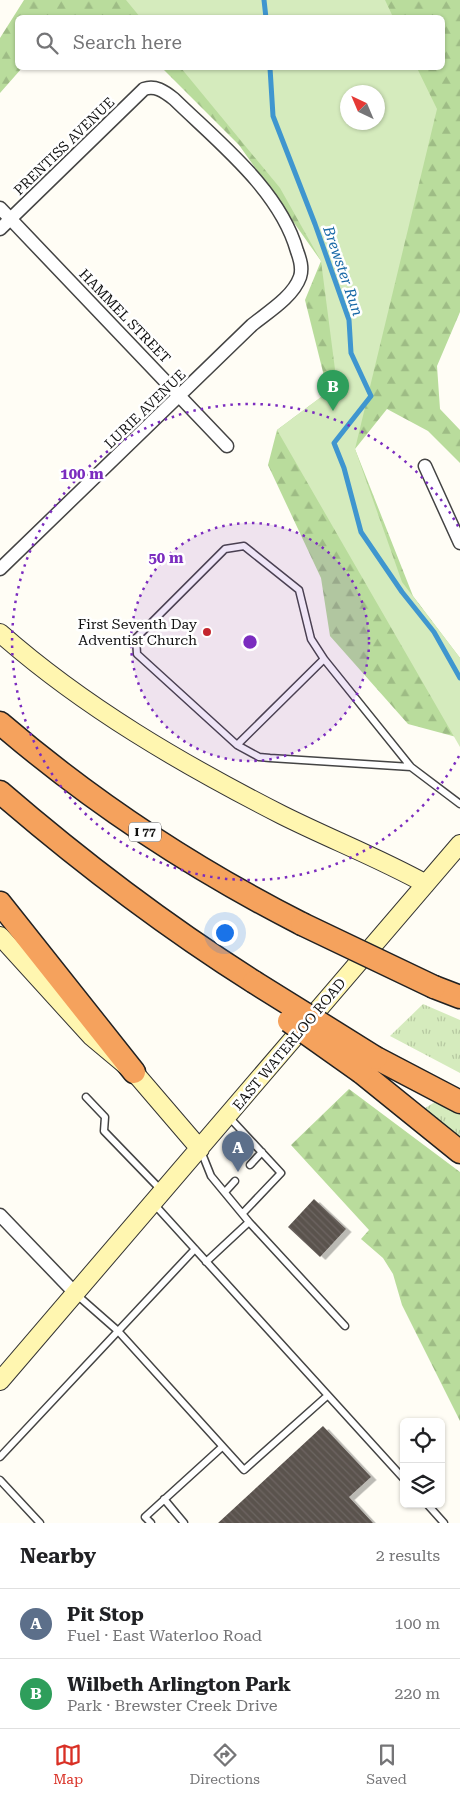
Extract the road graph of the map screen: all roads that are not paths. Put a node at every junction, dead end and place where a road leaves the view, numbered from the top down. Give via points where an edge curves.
1 (0, 208) edge
2 (11, 219) junction
3 (0, 229) edge
4 (301, 266) joint
5 (180, 396) junction
6 (227, 446) dead end
7 (425, 466) dead end
8 (460, 543) edge
9 (0, 569) edge
10 (0, 633) edge
11 (324, 659) junction
12 (0, 722) edge
13 (237, 745) junction
14 (411, 767) junction
15 (0, 792) edge
16 (460, 804) edge
17 (460, 844) edge
18 (426, 884) junction
19 (0, 903) edge
20 (0, 936) edge
21 (460, 997) edge
22 (368, 1065) junction
23 (134, 1072) junction
24 (86, 1097) dead end
25 (460, 1102) edge
26 (228, 1116) junction
27 (200, 1149) junction
28 (262, 1152) junction
29 (460, 1152) edge
30 (250, 1165) dead end
31 (235, 1181) dead end
32 (225, 1192) junction
33 (158, 1197) junction
34 (243, 1212) junction
35 (0, 1215) edge
36 (249, 1222) junction
37 (194, 1249) junction
38 (206, 1262) junction
39 (75, 1293) junction
40 (345, 1326) dead end
41 (118, 1331) junction
42 (0, 1380) edge
43 (327, 1396) junction
44 (222, 1447) junction
45 (0, 1458) edge
46 (400, 1475) edge
47 (0, 1480) edge
48 (164, 1499) junction
49 (431, 1508) edge
50 (40, 1523) edge
51 (150, 1523) edge
52 (184, 1523) edge
53 (444, 1523) edge

1 - 2 street, HAMMEL STREET
2 - 3 street, PRENTISS AVENUE
2 - 4 street, PRENTISS AVENUE via 136,96 150,87 166,92 174,99 279,208 293,236
2 - 5 street, HAMMEL STREET
4 - 5 street, LURIE AVENUE via 300,277 284,298
5 - 6 street, HAMMEL STREET
5 - 9 street, LURIE AVENUE
7 - 8 street
10 - 18 main road via 86,700 197,770 283,816
11 - 13 lane
11 - 13 lane via 311,639 299,590 244,546 225,549 136,638 137,654
11 - 14 lane
12 - 21 highway, I 77, bridge via 83,790 175,853 302,924
13 - 14 lane via 259,757
14 - 16 lane
15 - 22 highway, bridge via 73,854 250,986
17 - 18 main road, EAST WATERLOO ROAD
18 - 26 main road, EAST WATERLOO ROAD
19 - 23 highway
20 - 23 main road via 91,1036
22 - 25 highway
22 - 29 highway
23 - 27 main road
24 - 33 lane via 105,1118 104,1131
26 - 27 main road, EAST WATERLOO ROAD
26 - 28 lane
27 - 32 lane via 210,1176
27 - 33 main road, EAST WATERLOO ROAD
28 - 30 lane
28 - 34 lane via 281,1173
31 - 32 lane
32 - 34 lane
33 - 37 lane
33 - 39 main road, EAST WATERLOO ROAD
34 - 36 lane
35 - 39 street
36 - 38 lane
36 - 40 lane
37 - 38 lane
37 - 41 lane
38 - 43 lane
39 - 41 lane
39 - 42 main road, EAST WATERLOO ROAD
41 - 44 lane
41 - 45 lane
43 - 44 lane via 244,1470
43 - 46 lane
44 - 48 lane
47 - 50 lane
48 - 51 lane via 145,1517
48 - 52 lane
49 - 53 lane

